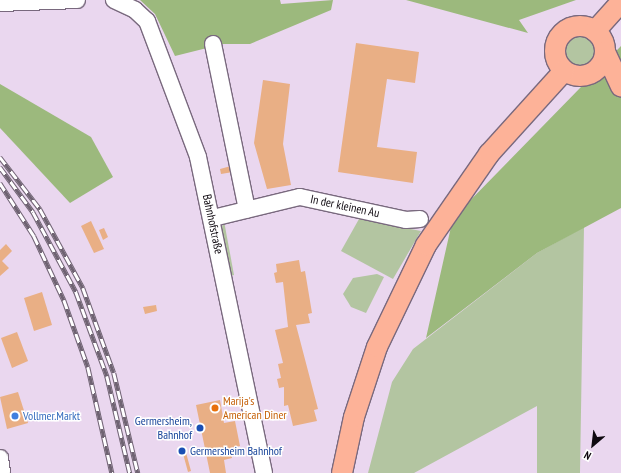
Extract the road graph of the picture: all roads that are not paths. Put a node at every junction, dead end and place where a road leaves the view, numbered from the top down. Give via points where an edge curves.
1 (77, 0) edge
2 (114, 0) edge
3 (621, 2) edge
4 (0, 3) edge
5 (595, 31) junction
6 (213, 44) dead end
7 (605, 52) junction
8 (564, 71) junction
9 (590, 73) junction
10 (621, 87) edge
11 (247, 210) junction
12 (213, 218) junction
13 (420, 219) dead end
14 (0, 458) edge
15 (2, 473) edge
16 (264, 473) edge
17 (342, 473) edge

1 - 4 street
2 - 12 street, Bahnhofstraße via 135,10 147,21 155,37 198,157
3 - 5 main road
5 - 7 main road
5 - 8 main road via 581,26 560,35 554,50
6 - 11 street
7 - 9 main road via 600,66
7 - 10 main road
8 - 9 main road via 579,76
8 - 17 main road via 489,154 426,246 377,348 354,417
9 - 10 main road
11 - 12 street, In der kleinen Au
11 - 13 street, In der kleinen Au via 300,197 406,220
12 - 16 street, Bahnhofstraße
14 - 15 street

